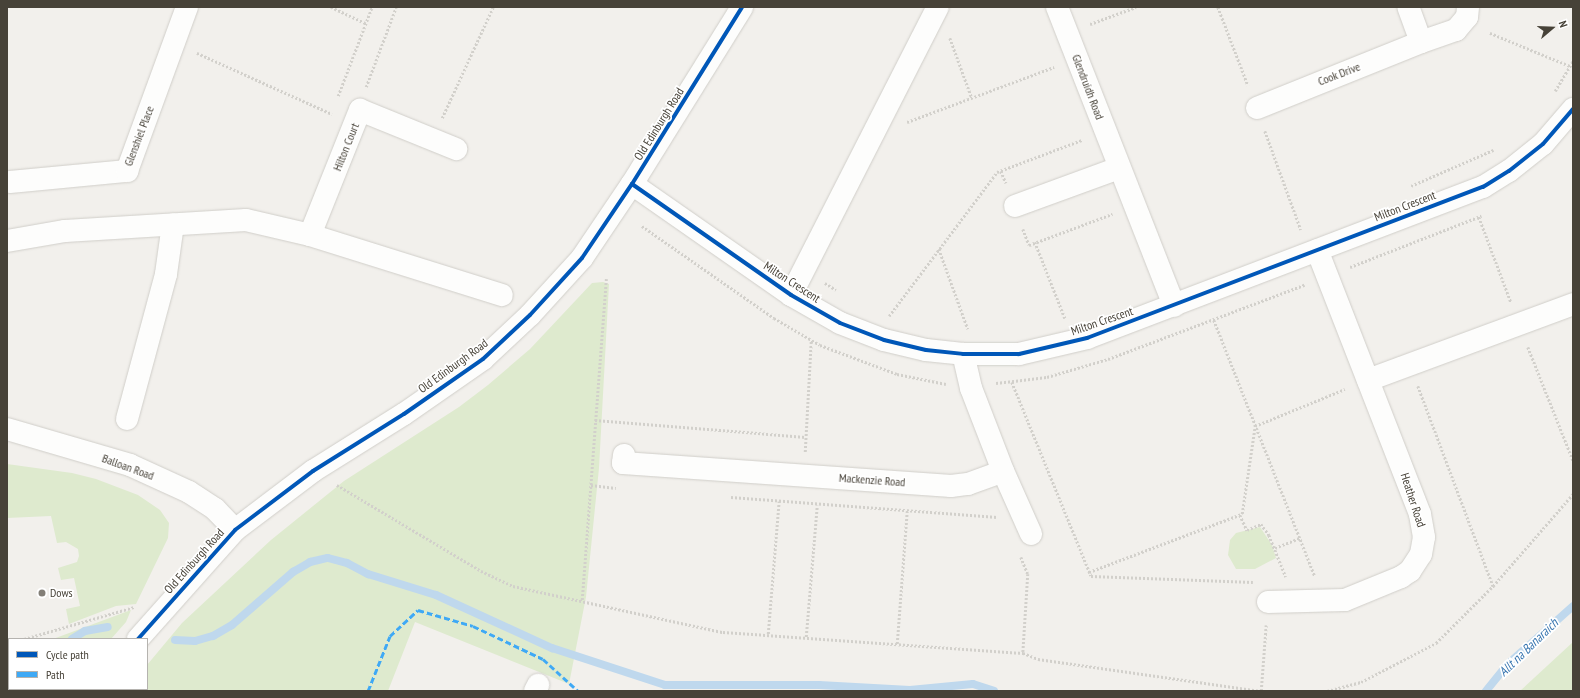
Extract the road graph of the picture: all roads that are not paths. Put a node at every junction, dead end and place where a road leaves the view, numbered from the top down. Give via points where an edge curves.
1 (742, 7) edge
2 (938, 7) edge
3 (1057, 7) edge
4 (1408, 7) edge
5 (1468, 7) edge
6 (181, 9) edge
7 (1422, 42) junction
8 (1257, 108) dead end
9 (1573, 109) edge
10 (456, 149) dead end
11 (1119, 168) junction
12 (10, 182) dead end
13 (632, 184) junction
14 (1015, 206) dead end
15 (173, 224) junction
16 (310, 235) junction
17 (7, 241) edge
18 (1317, 250) junction
19 (502, 295) dead end
20 (791, 296) junction
21 (1573, 304) edge
22 (1174, 306) junction
23 (964, 354) junction
24 (1368, 380) junction
25 (127, 419) dead end
26 (7, 429) edge
27 (624, 455) dead end
28 (1003, 471) junction
29 (235, 530) junction
30 (1031, 534) dead end
31 (1268, 602) road end
32 (139, 638) edge

1 - 13 street, Old Edinburgh Road
2 - 20 street, Milton Crescent
3 - 11 street, Glendruidh Road
4 - 7 street
5 - 7 street, Cook Drive via 1467,18 1456,30
6 - 12 street, Glenshiel Place via 174,42 127,171
7 - 8 street, Cook Drive
9 - 18 street, Milton Crescent via 1543,144 1510,170 1483,186
10 - 16 street, Hilton Court via 360,110
11 - 14 street
11 - 22 street, Glendruidh Road
13 - 20 street, Milton Crescent
13 - 29 street, Old Edinburgh Road via 582,258 530,315 483,359 404,414 314,471
15 - 16 street via 246,220
15 - 17 street via 65,231
15 - 25 street via 166,274
16 - 19 street
18 - 22 street, Milton Crescent
18 - 24 street, Heather Road
20 - 23 street, Milton Crescent via 840,323 884,340
21 - 24 street
22 - 23 street, Milton Crescent via 1052,348 1019,354
23 - 28 street via 971,388
24 - 31 street, Heather Road via 1420,514 1424,537 1422,554 1401,577 1345,600
26 - 29 street, Balloan Road via 130,465 188,492 215,509
27 - 28 street, Mackenzie Road via 624,463 951,486 968,484
28 - 30 street
29 - 32 street, Old Edinburgh Road

